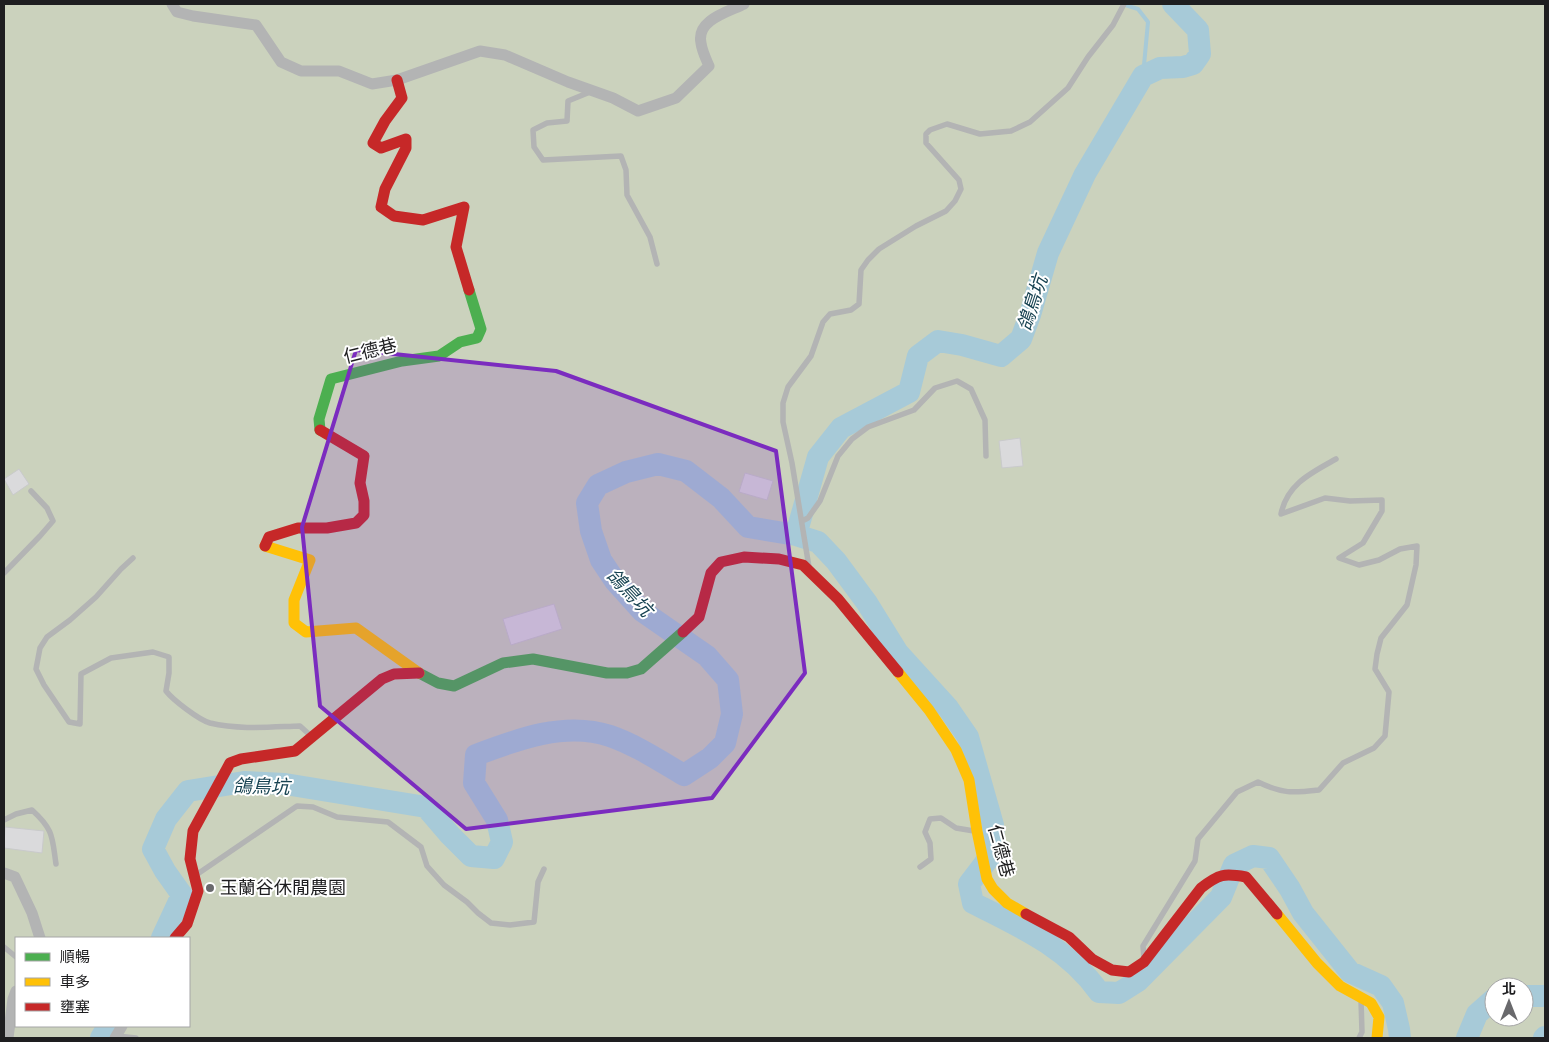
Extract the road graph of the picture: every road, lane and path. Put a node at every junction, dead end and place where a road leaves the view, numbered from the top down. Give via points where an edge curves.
1 (172, 4) edge
2 (744, 4) edge
3 (1124, 4) edge
4 (397, 80) junction
5 (592, 91) junction
6 (657, 264) dead end
7 (986, 456) dead end
8 (1336, 459) dead end
9 (31, 491) dead end
10 (802, 520) junction
11 (133, 558) dead end
12 (809, 566) junction
13 (4, 573) edge
14 (418, 673) junction
15 (312, 738) junction
16 (4, 820) edge
17 (976, 831) junction
18 (56, 864) dead end
19 (920, 867) dead end
20 (544, 869) dead end
21 (4, 872) edge
22 (194, 876) junction
23 (40, 937) edge
24 (176, 937) edge
25 (4, 947) edge
26 (15, 956) edge
27 (1144, 962) junction
28 (15, 994) edge
29 (1360, 998) junction
30 (118, 1033) edge
31 (8, 1038) edge
32 (136, 1038) edge
33 (1359, 1038) edge
34 (1377, 1038) edge

1 - 4 street via 177,12 256,25 281,62 302,71 339,71 372,84
2 - 5 street via 709,21 701,34 701,44 709,66 676,98 638,111
3 - 10 lane via 1068,88 1030,122 1011,131 980,134 948,124 926,134 926,143 959,180 961,189 955,201 946,211 879,249 868,260 861,270 859,304 851,310 830,314 823,322 811,356 788,387 783,403 783,422
4 - 5 street via 480,51 505,55
4 - 14 street, 仁德巷 via 402,98 373,143 381,148 406,139 406,148 385,189 381,206 394,216 423,220 464,206 456,248 481,329 477,338 460,342 439,356 402,361 331,379 319,428 364,456 360,483 364,515 356,524 298,528 269,537 265,546 310,560 294,600 294,623 298,628 306,632 356,628
5 - 6 lane via 568,101 566,121 547,123 533,130 534,148 543,160 621,156 626,170 627,194 650,237
7 - 10 lane via 985,420 971,390 957,381 936,388 914,410 868,427 852,440 838,456 820,501 808,518
8 - 27 lane via 1297,484 1284,501 1281,514 1325,498 1382,500 1382,511 1364,543 1339,558 1359,566 1400,549 1417,546 1407,605 1381,638 1377,654 1375,669 1389,692 1385,736 1374,748 1343,763 1319,790 1293,793 1258,782 1237,792 1198,839 1196,861 1143,946
9 - 13 lane via 48,508 53,520
10 - 12 lane
11 - 15 lane via 96,597 47,636 40,648 36,670 69,722 80,724 81,674 111,658 153,652 169,657 166,691 208,722 248,728 300,726
12 - 14 street, 仁德巷 via 778,559 744,557 721,562 711,573 699,617 641,669 627,674 533,658 503,663 454,686 438,683
12 - 17 street, 仁德巷 via 929,710 956,750 969,780
14 - 15 street, 仁德巷 via 394,674 382,679
15 - 22 street, 仁德巷 via 296,751 230,763 193,831 190,859
16 - 18 lane via 32,810 51,832
17 - 19 lane via 956,828 942,818 930,820 925,832 931,859
17 - 27 street, 仁德巷 via 987,879 1007,904 1069,937 1092,959 1112,970 1129,972
20 - 22 lane via 538,882 534,922 491,923 444,885 427,866 421,847 388,822 336,817 313,807 297,806
21 - 23 street via 15,877
22 - 24 street via 198,891 187,924
25 - 26 lane
27 - 29 street, 仁德巷 via 1201,888 1227,874 1246,877 1317,963 1340,986
28 - 31 street
29 - 33 lane via 1362,1032
29 - 34 street, 仁德巷 via 1371,1004 1379,1017
30 - 32 lane

